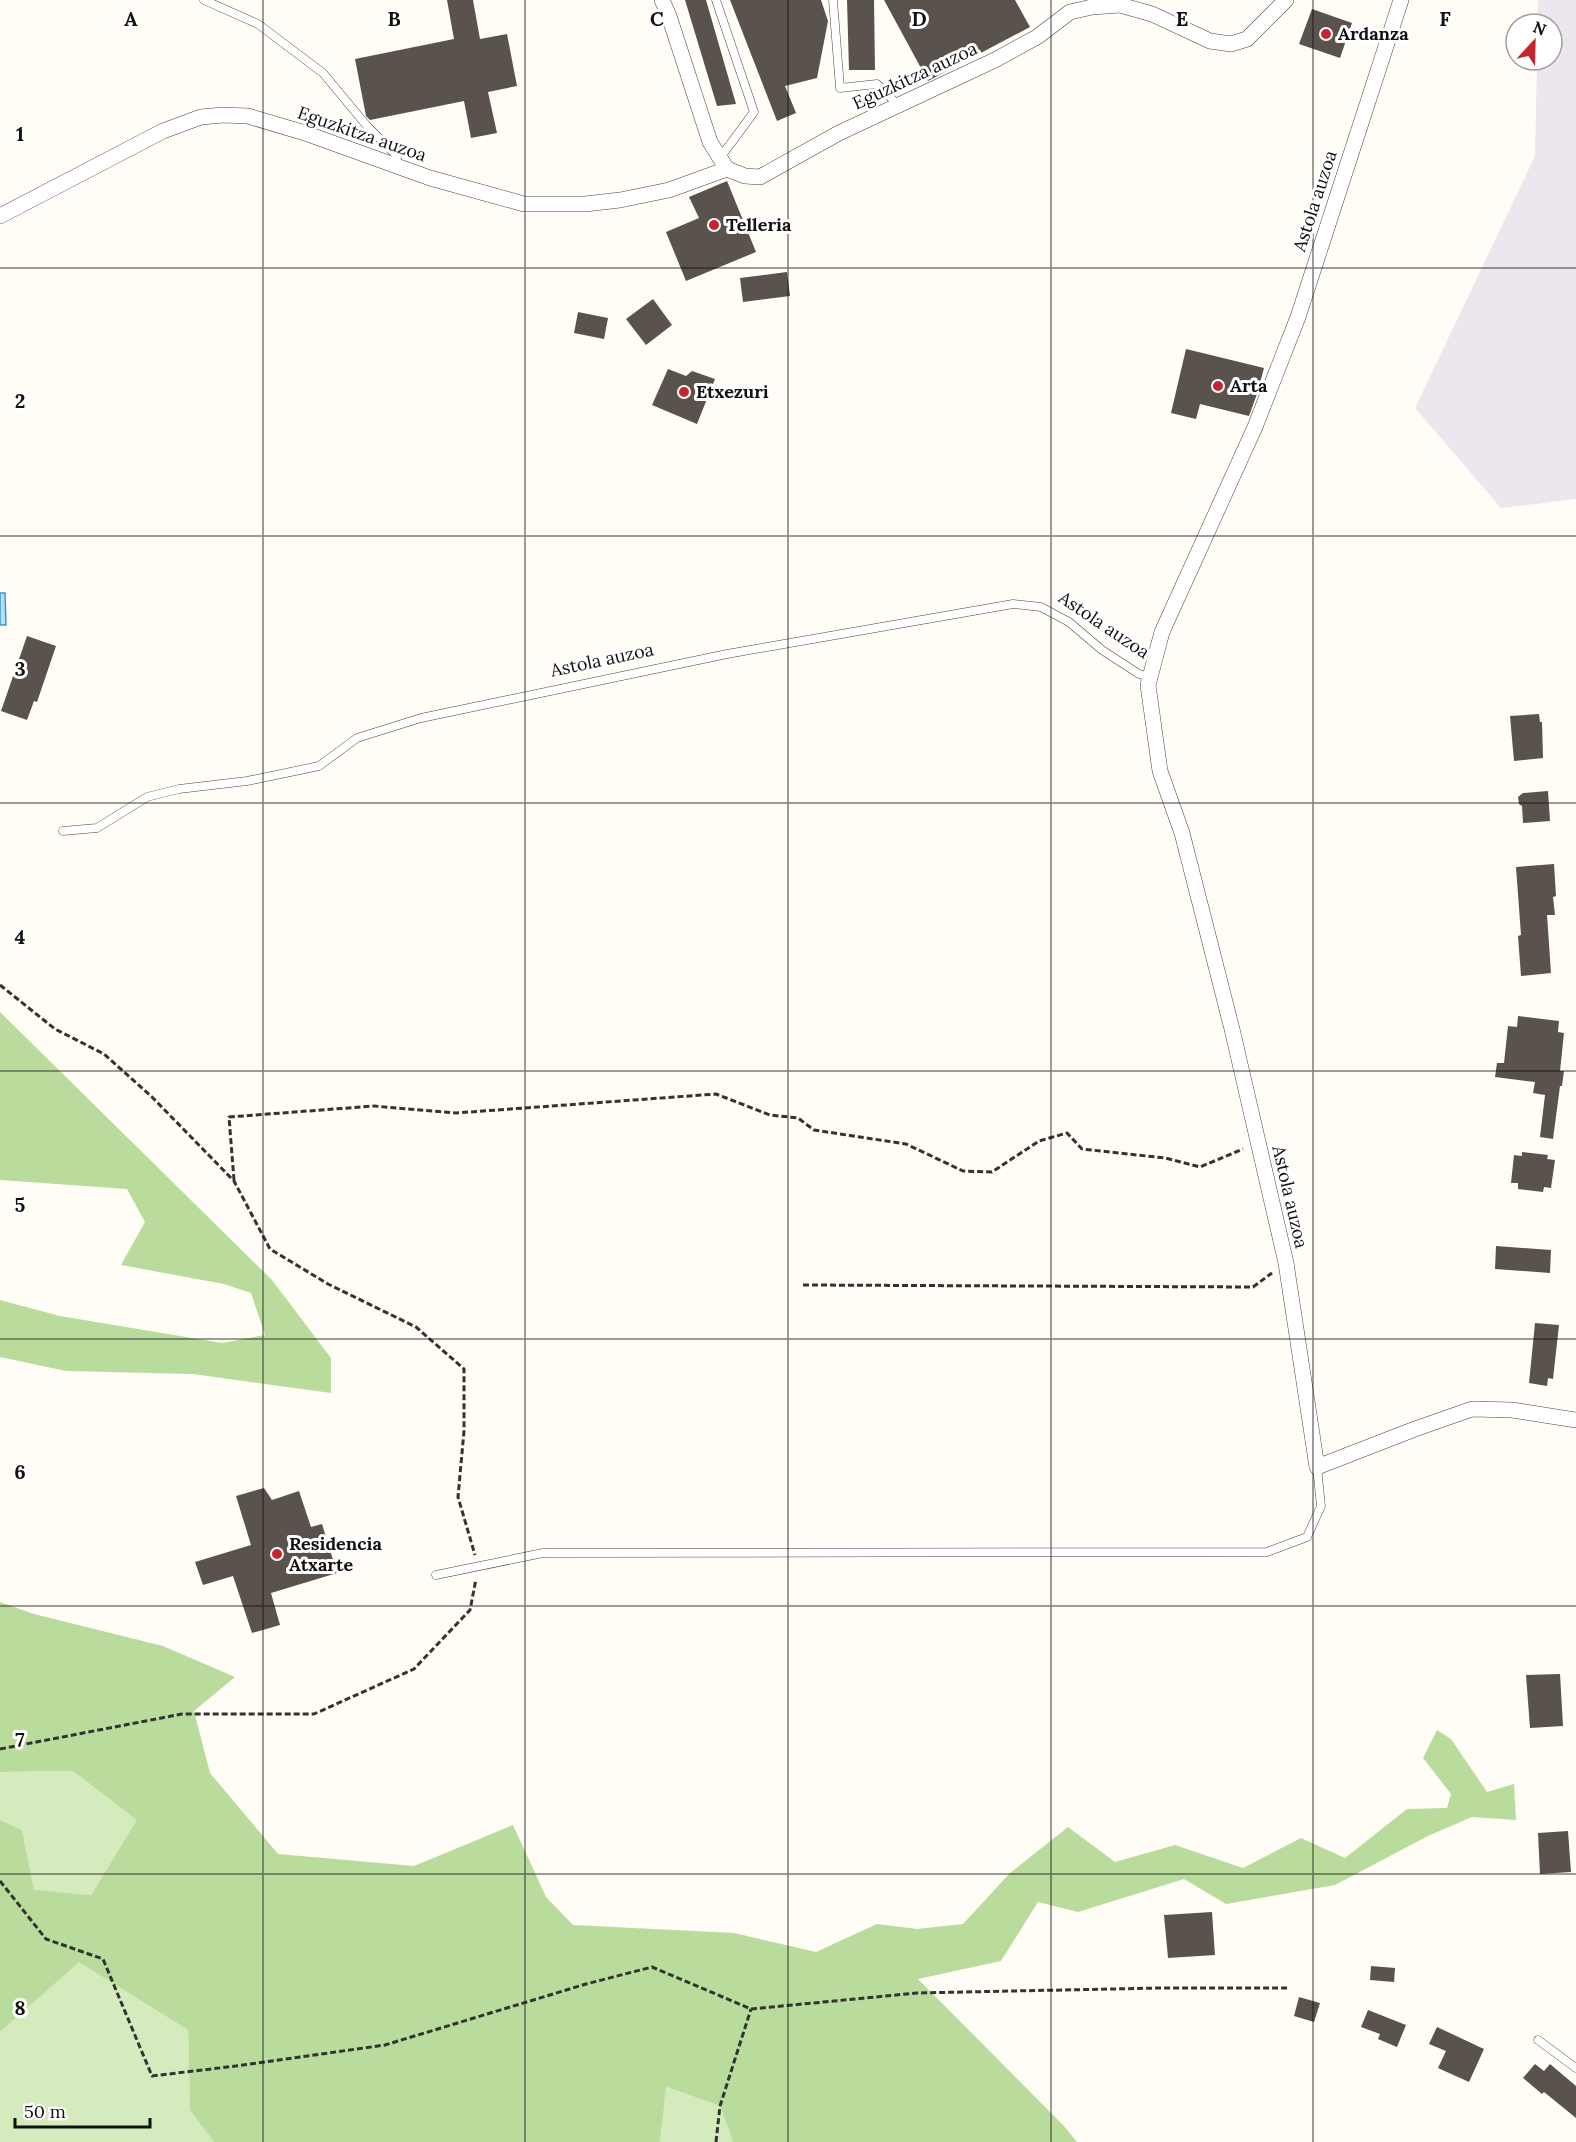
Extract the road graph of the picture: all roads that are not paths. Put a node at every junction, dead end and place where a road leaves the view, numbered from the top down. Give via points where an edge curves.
1 (204, 0) edge
2 (662, 0) edge
3 (716, 0) edge
4 (833, 0) edge
5 (1286, 0) edge
6 (1401, 0) edge
7 (898, 105) junction
8 (723, 163) junction
9 (396, 165) junction
10 (0, 216) edge
11 (1150, 677) junction
12 (63, 831) dead end
13 (1576, 1420) edge
14 (1317, 1467) junction
15 (436, 1575) dead end
16 (1538, 2040) dead end
17 (1576, 2068) edge

1 - 9 lane via 258,24 323,73 397,156
2 - 8 street via 710,142
3 - 8 lane via 754,112
4 - 7 lane via 840,88 877,84
5 - 7 street, Eguzkitza auzoa via 1247,39 1231,44 1210,41 1152,14 1120,5 1070,12 1037,37 995,60
6 - 11 street, Astola auzoa via 1298,317 1255,427 1162,633
7 - 8 street, Eguzkitza auzoa via 760,177 745,176
8 - 9 street, Eguzkitza auzoa via 669,190 585,204 524,204
9 - 10 street, Eguzkitza auzoa via 248,116 201,117 162,131
11 - 12 lane, Astola auzoa via 1139,674 1069,622 1041,607 1013,604 727,654 421,718 357,738 319,766 147,797 97,828
11 - 14 street, Astola auzoa via 1160,771 1182,833 1286,1263
13 - 14 street via 1512,1410 1472,1409
14 - 15 lane via 1321,1506 1307,1537 1267,1552 543,1553
16 - 17 lane

